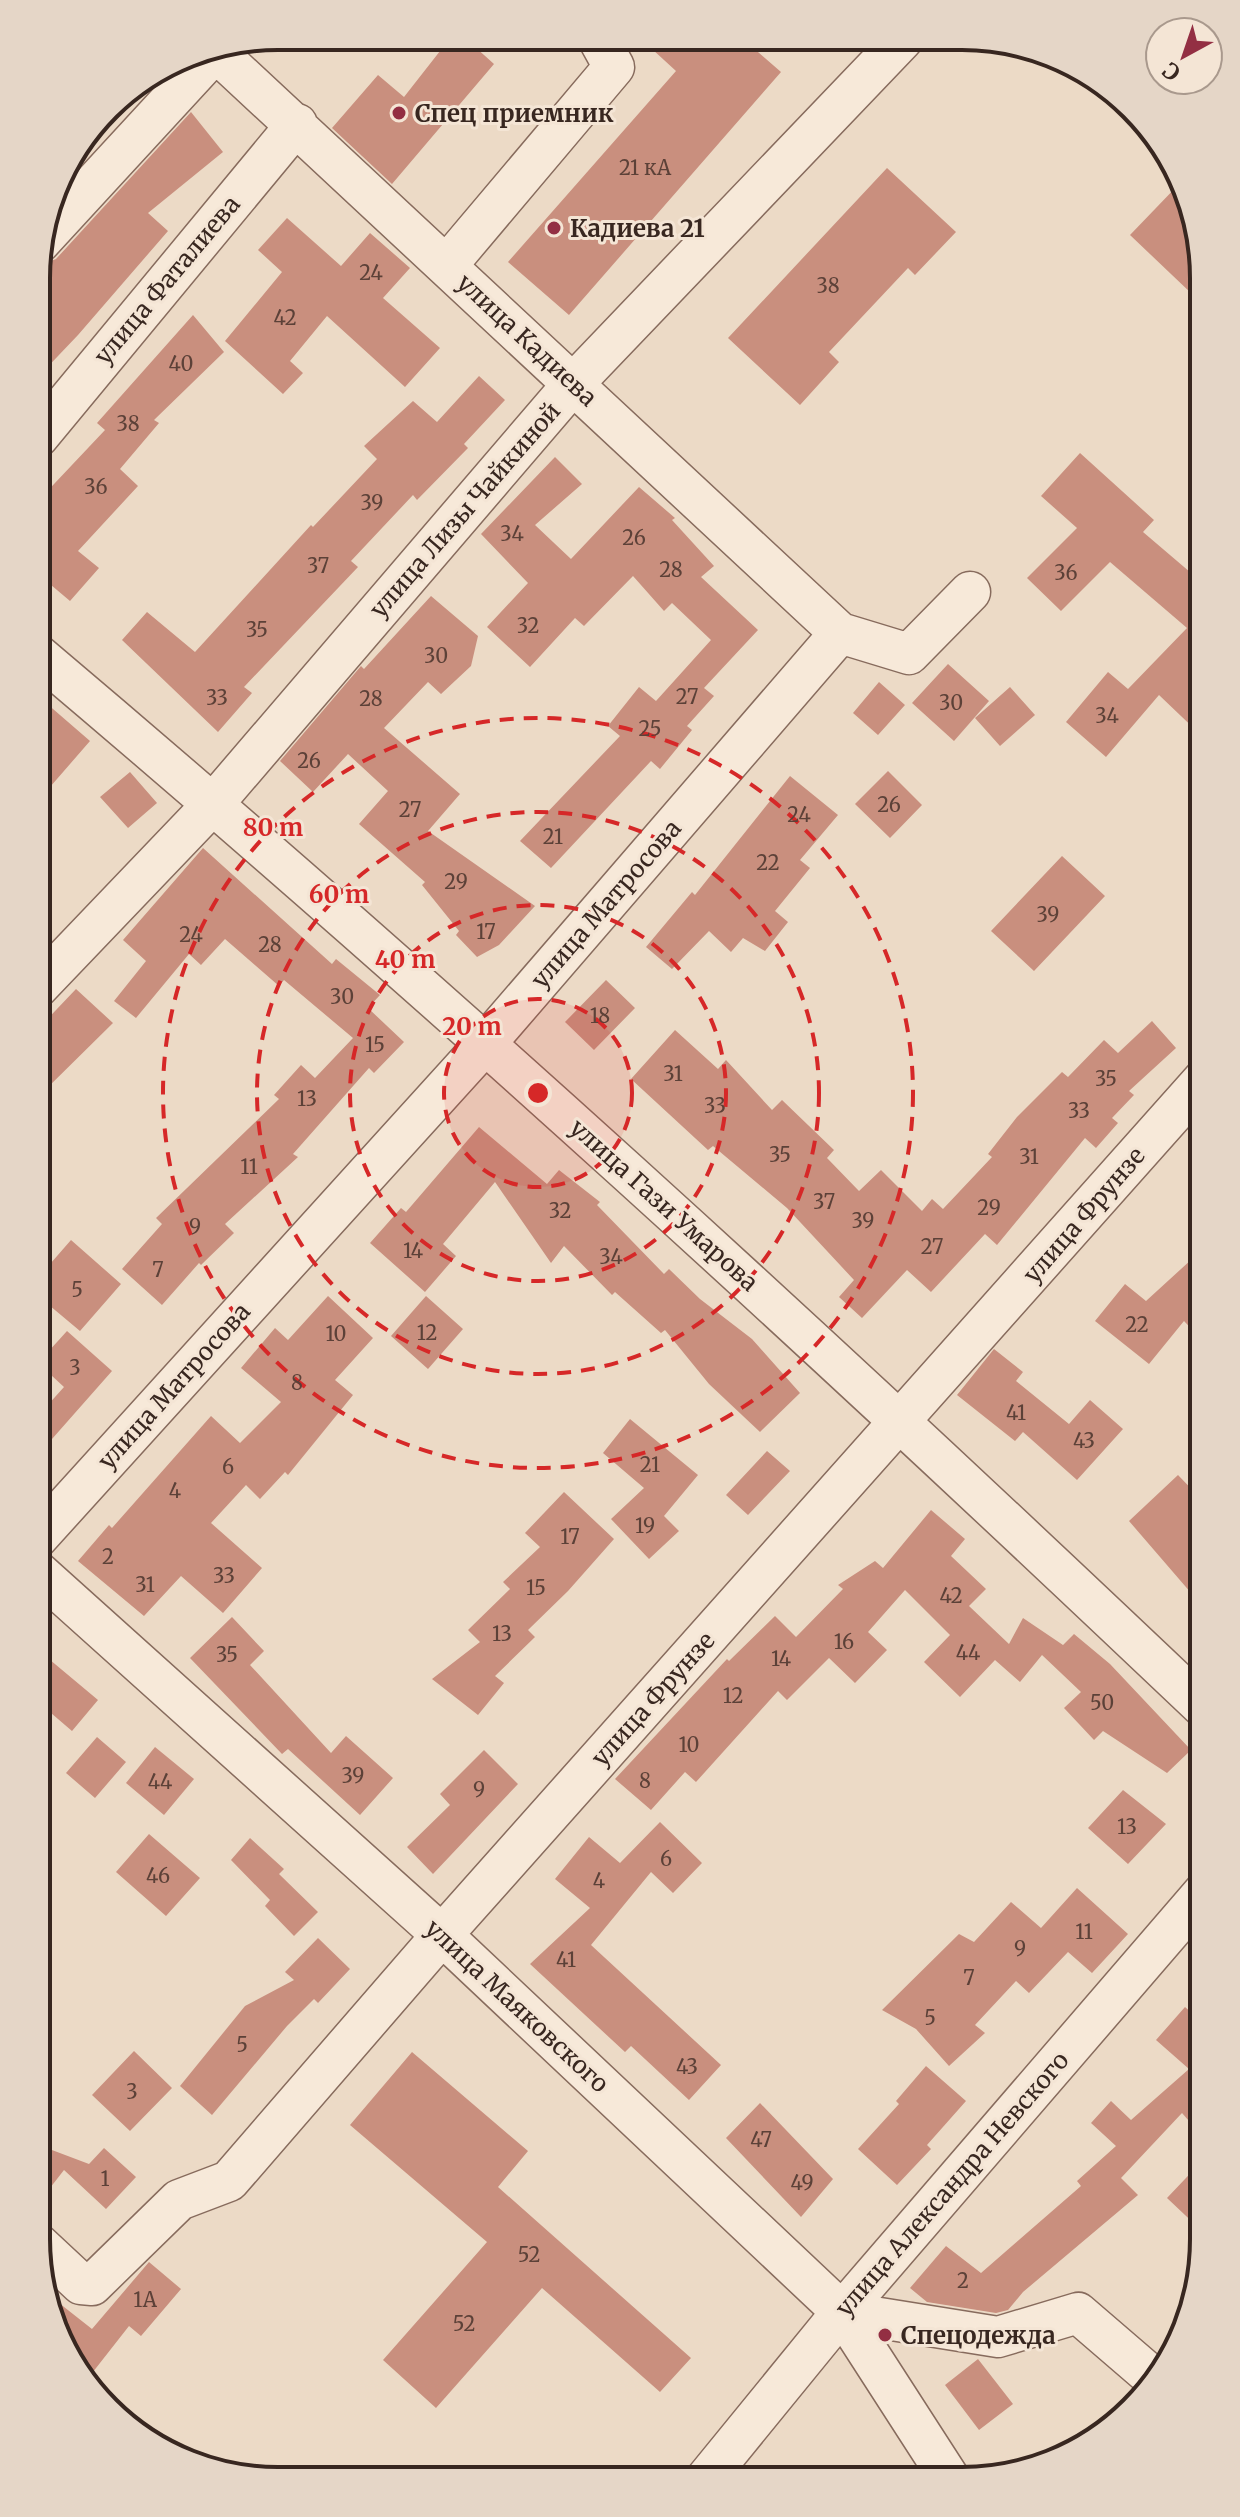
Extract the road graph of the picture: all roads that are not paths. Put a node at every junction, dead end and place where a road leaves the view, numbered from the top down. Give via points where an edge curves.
1 (605, 50) edge
2 (892, 50) edge
3 (222, 57) edge
4 (202, 64) edge
5 (297, 124) junction
6 (57, 223) edge
7 (447, 265) junction
8 (573, 384) junction
9 (50, 422) edge
10 (970, 592) dead end
11 (840, 633) junction
12 (50, 665) edge
13 (213, 804) junction
14 (50, 974) edge
15 (486, 1043) junction
16 (1190, 1095) edge
17 (902, 1421) junction
18 (50, 1524) edge
19 (50, 1583) edge
20 (1190, 1695) edge
21 (1190, 1916) edge
22 (442, 1935) junction
23 (51, 2256) edge
24 (842, 2312) junction
25 (1147, 2372) edge
26 (716, 2467) edge
27 (942, 2467) edge

1 - 7 street via 614,67
2 - 8 street, улица Лизы Чайкиной
3 - 5 street, улица Кадиева
4 - 6 street
5 - 7 street, улица Кадиева
5 - 9 street, улица Фаталиева
7 - 8 street, улица Кадиева
8 - 11 street, улица Кадиева
8 - 13 street, улица Лизы Чайкиной
10 - 11 street via 909,654
11 - 15 street, улица Матросова
12 - 13 street, улица Гази Умарова
13 - 14 street, улица Лизы Чайкиной
13 - 15 street, улица Гази Умарова
15 - 17 street, улица Гази Умарова
15 - 18 street, улица Матросова
16 - 17 street, улица Фрунзе
17 - 20 street, улица Гази Умарова
17 - 22 street, улица Фрунзе
19 - 22 street, улица Маяковского
21 - 24 street, улица Александра Невского
22 - 23 street, улица Фрунзе via 229,2181 179,2200 92,2285 81,2284
22 - 24 street, улица Маяковского
24 - 25 street via 998,2337 1078,2313
24 - 26 street, улица Александра Невского
24 - 27 street, улица Маяковского

